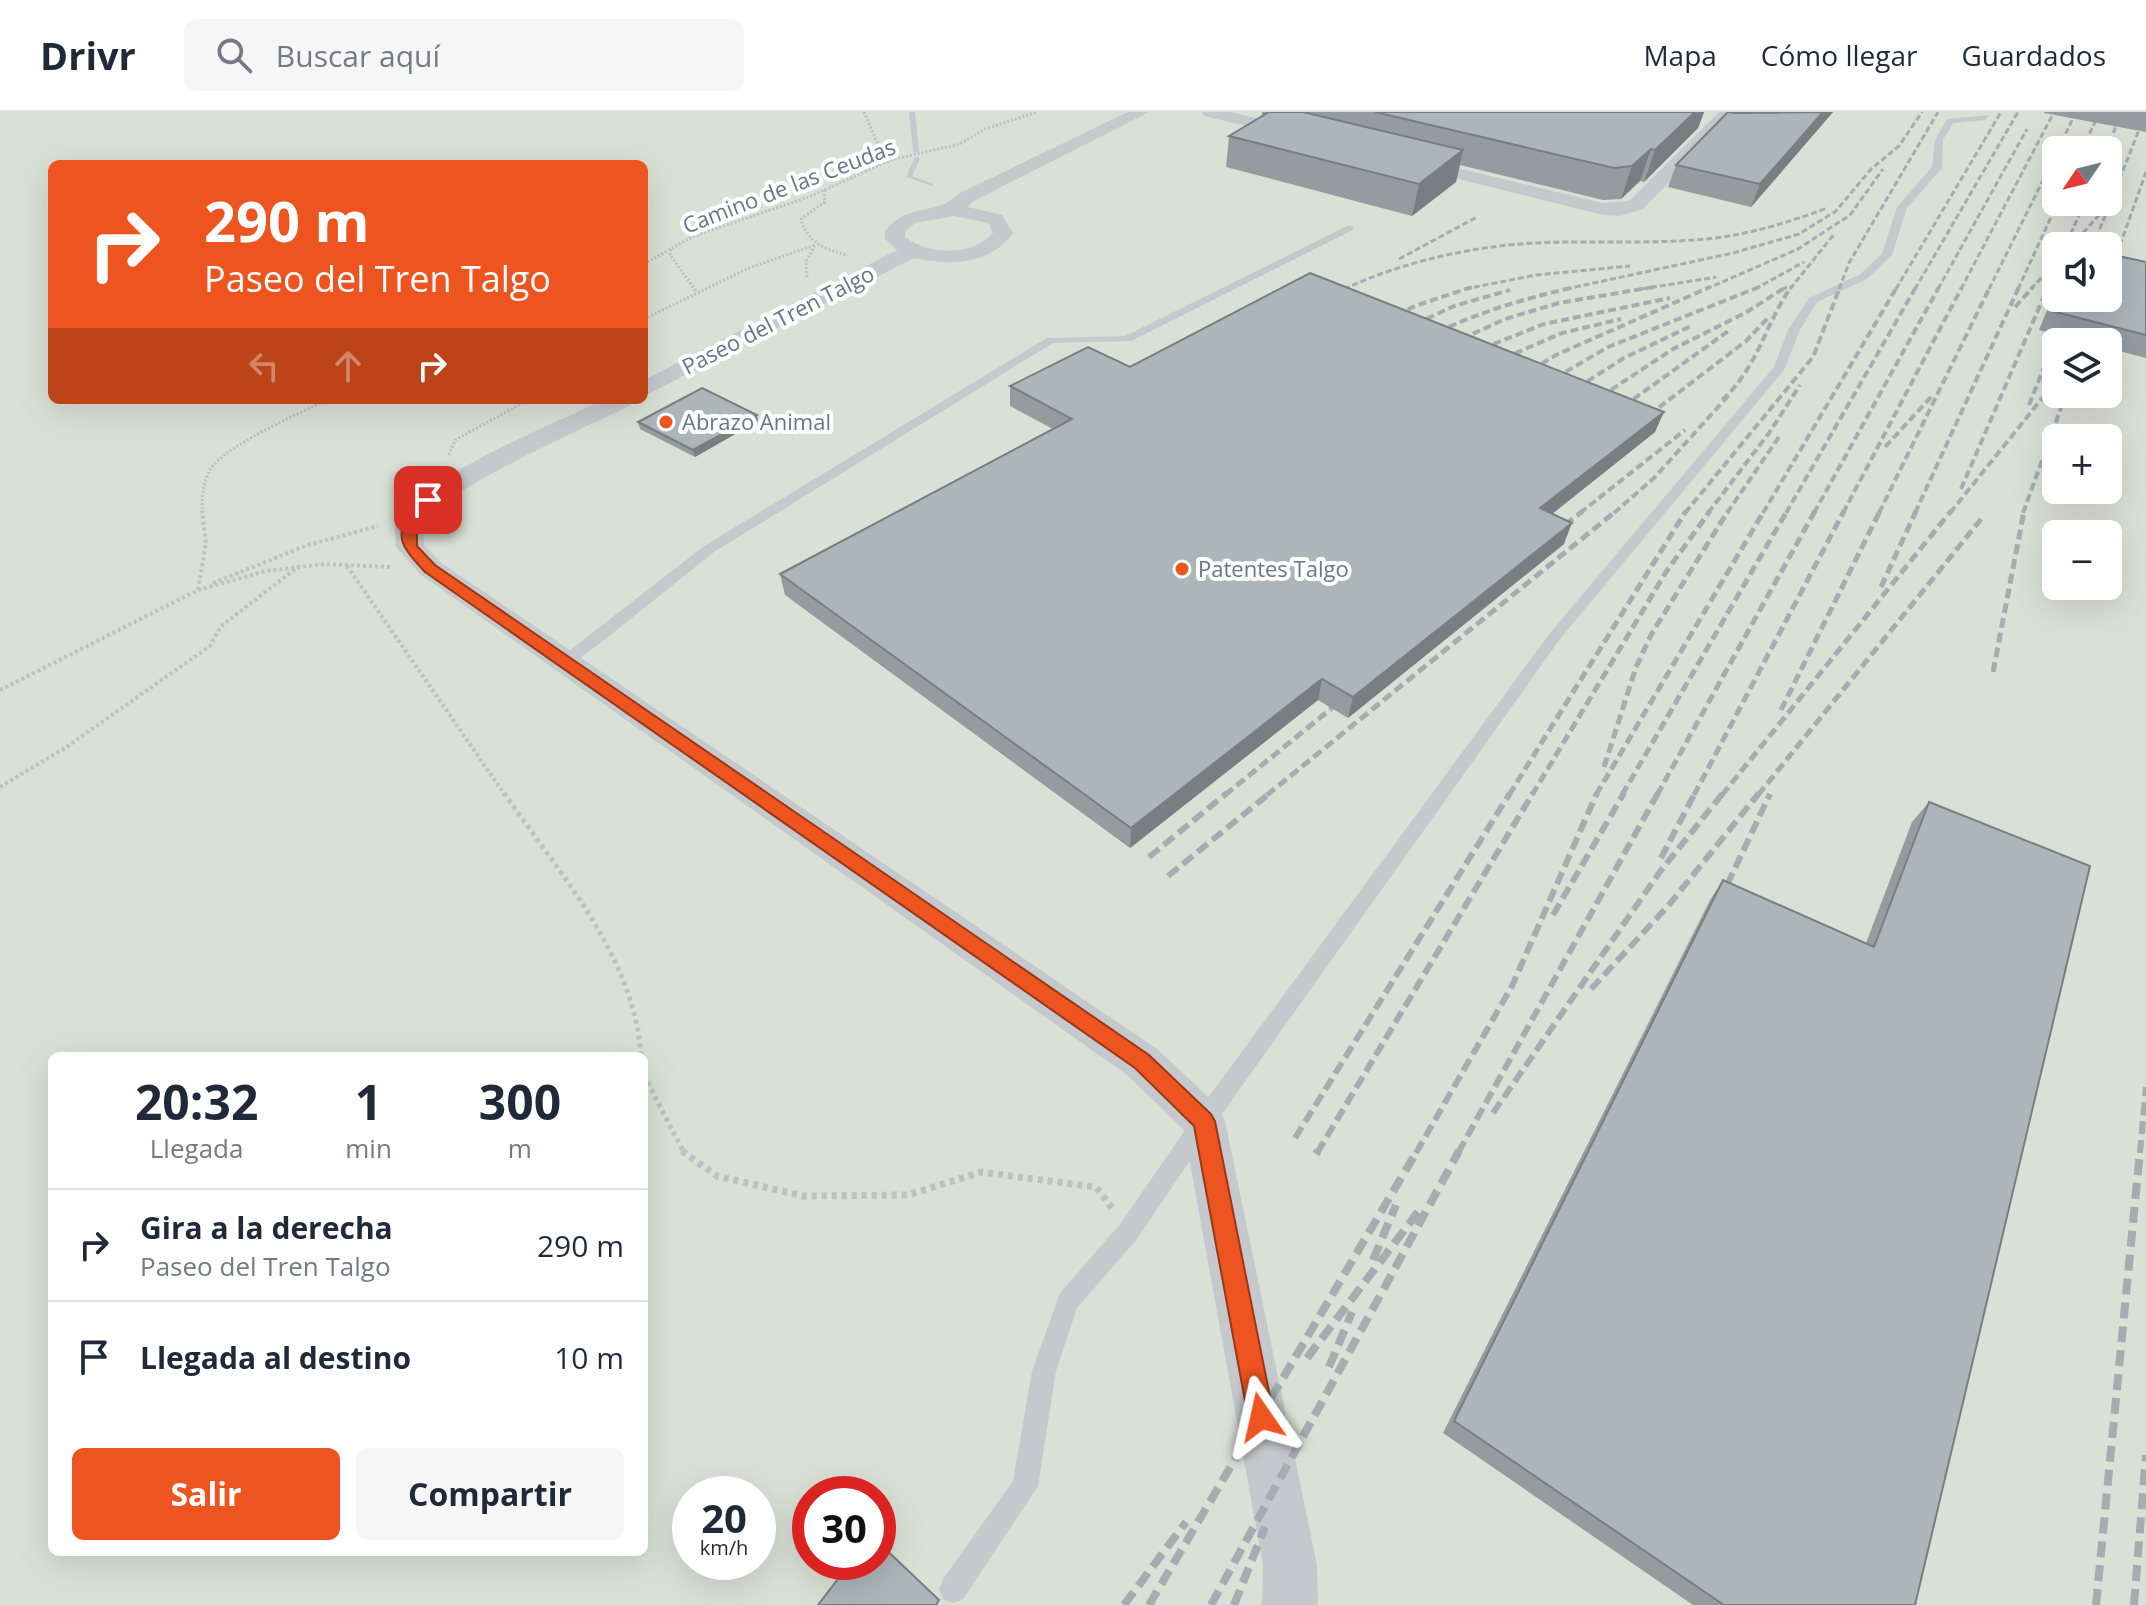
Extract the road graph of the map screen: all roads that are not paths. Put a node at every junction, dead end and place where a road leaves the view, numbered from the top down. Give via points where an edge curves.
1 (1141, 112) edge
2 (1210, 112) edge
3 (1729, 112) edge
4 (1986, 117) dead end
5 (1316, 138) edge
6 (1391, 157) edge
7 (954, 210) junction
8 (1349, 228) dead end
9 (911, 251) junction
10 (648, 387) edge
11 (614, 404) edge
12 (564, 661) junction
13 (1204, 1121) junction
14 (953, 1589) dead end
15 (1290, 1605) edge

1 - 7 street via 967,197
2 - 5 street
3 - 6 street via 1636,205 1620,210
4 - 13 lane via 1950,121 1944,128 1937,168 1902,207 1887,255 1863,277 1813,300 1780,368 1555,636
7 - 9 street via 922,214 900,225 895,239
7 - 9 street via 995,219 1003,233 1000,240 961,255
8 - 12 lane via 1127,339 1051,340 709,549
9 - 10 street, Paseo del Tren Talgo
11 - 12 street via 462,479 428,500 410,522 410,547 430,568
12 - 13 street via 1142,1062
13 - 14 lane via 1129,1231 1068,1301 1044,1371 1025,1486
13 - 15 street via 1290,1565

